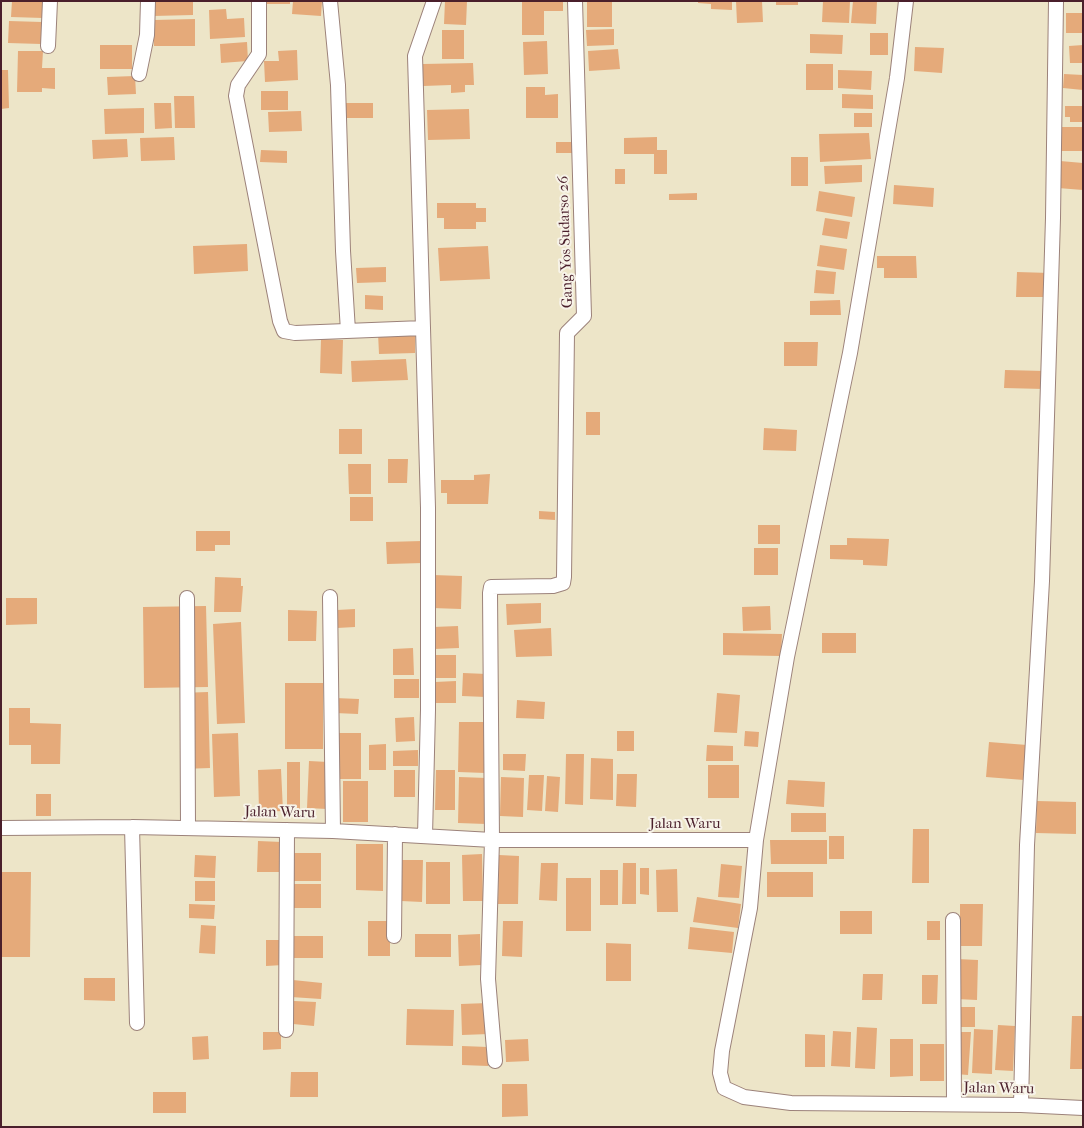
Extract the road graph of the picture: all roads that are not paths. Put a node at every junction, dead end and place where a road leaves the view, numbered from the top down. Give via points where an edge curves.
1 (50, 1) edge
2 (148, 1) edge
3 (259, 1) edge
4 (330, 1) edge
5 (434, 1) edge
6 (576, 1) edge
7 (906, 1) edge
8 (1056, 1) edge
9 (48, 46) dead end
10 (140, 74) dead end
11 (423, 328) junction
12 (348, 331) junction
13 (330, 597) dead end
14 (187, 598) dead end
15 (132, 827) junction
16 (1, 828) edge
17 (188, 828) junction
18 (287, 830) junction
19 (333, 830) junction
20 (395, 834) junction
21 (425, 836) junction
22 (492, 840) junction
23 (756, 840) junction
24 (954, 920) dead end
25 (394, 936) dead end
26 (137, 1023) dead end
27 (286, 1030) dead end
28 (495, 1060) dead end
29 (954, 1104) junction
30 (1021, 1105) junction
31 (1083, 1108) edge

1 - 9 street
2 - 10 street via 147,35
3 - 12 street via 259,54 238,85 236,96 280,321 284,331 295,333
4 - 12 street via 338,86
5 - 11 street via 415,56
6 - 22 street, Gang Yos Sudarso 26 via 584,316 567,333 563,583 491,588
7 - 23 street via 897,78 850,353 786,657
8 - 30 street via 1043,572 1027,845
11 - 12 street
11 - 21 street via 428,508
13 - 19 street
14 - 17 street
15 - 16 street, Jalan Waru
15 - 17 street, Jalan Waru
15 - 26 street
17 - 18 street, Jalan Waru
18 - 19 street, Jalan Waru
18 - 27 street
19 - 20 street, Jalan Waru
20 - 21 street, Jalan Waru
20 - 25 street
21 - 22 street, Jalan Waru
22 - 23 street, Jalan Waru
22 - 28 street via 488,979
23 - 29 street, Jalan Waru via 750,908 722,1052 720,1073 724,1088 744,1097 791,1103
24 - 29 street
29 - 30 street, Jalan Waru
30 - 31 street, Jalan Waru

